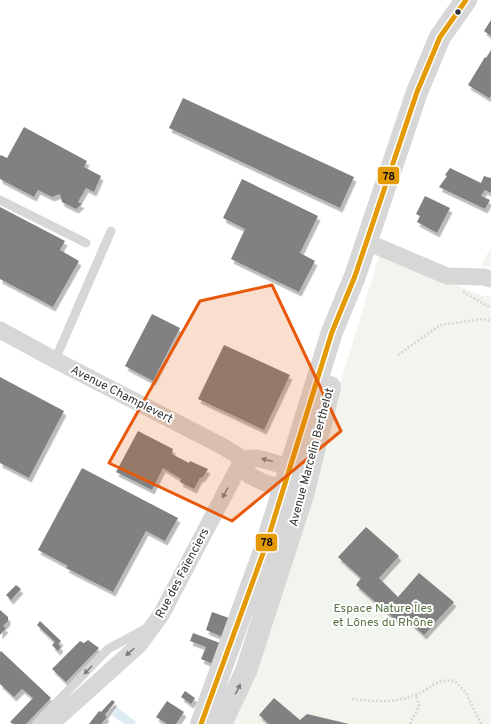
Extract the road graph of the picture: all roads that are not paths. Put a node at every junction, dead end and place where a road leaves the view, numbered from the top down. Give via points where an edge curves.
1 (466, 0) edge
2 (0, 200) edge
3 (111, 232) dead end
4 (366, 242) junction
5 (86, 243) dead end
6 (491, 280) edge
7 (0, 330) edge
8 (55, 360) junction
9 (243, 459) junction
10 (294, 479) junction
11 (275, 551) junction
12 (154, 624) junction
13 (36, 724) edge
14 (51, 724) edge
15 (201, 724) edge
16 (221, 724) edge

1 - 4 street, Avenue Marcelin Berthelot via 440,37 417,92
2 - 5 lane
3 - 8 lane
4 - 6 street via 447,276 484,277
4 - 10 street, Avenue Marcelin Berthelot
7 - 8 street, Avenue Champlevert
8 - 9 street, Avenue Champlevert
10 -> 9 street via 257,458
9 - 10 street via 249,475 273,486
9 -> 12 street, Rue des Faïenciers
10 - 11 street, Avenue Marcelin Berthelot
11 - 15 street, Avenue Marcelin Berthelot
16 -> 11 street, Avenue Marcelin Berthelot via 246,671
12 -> 13 lane via 108,649
12 -> 14 street, Rue des Faïenciers via 139,644

